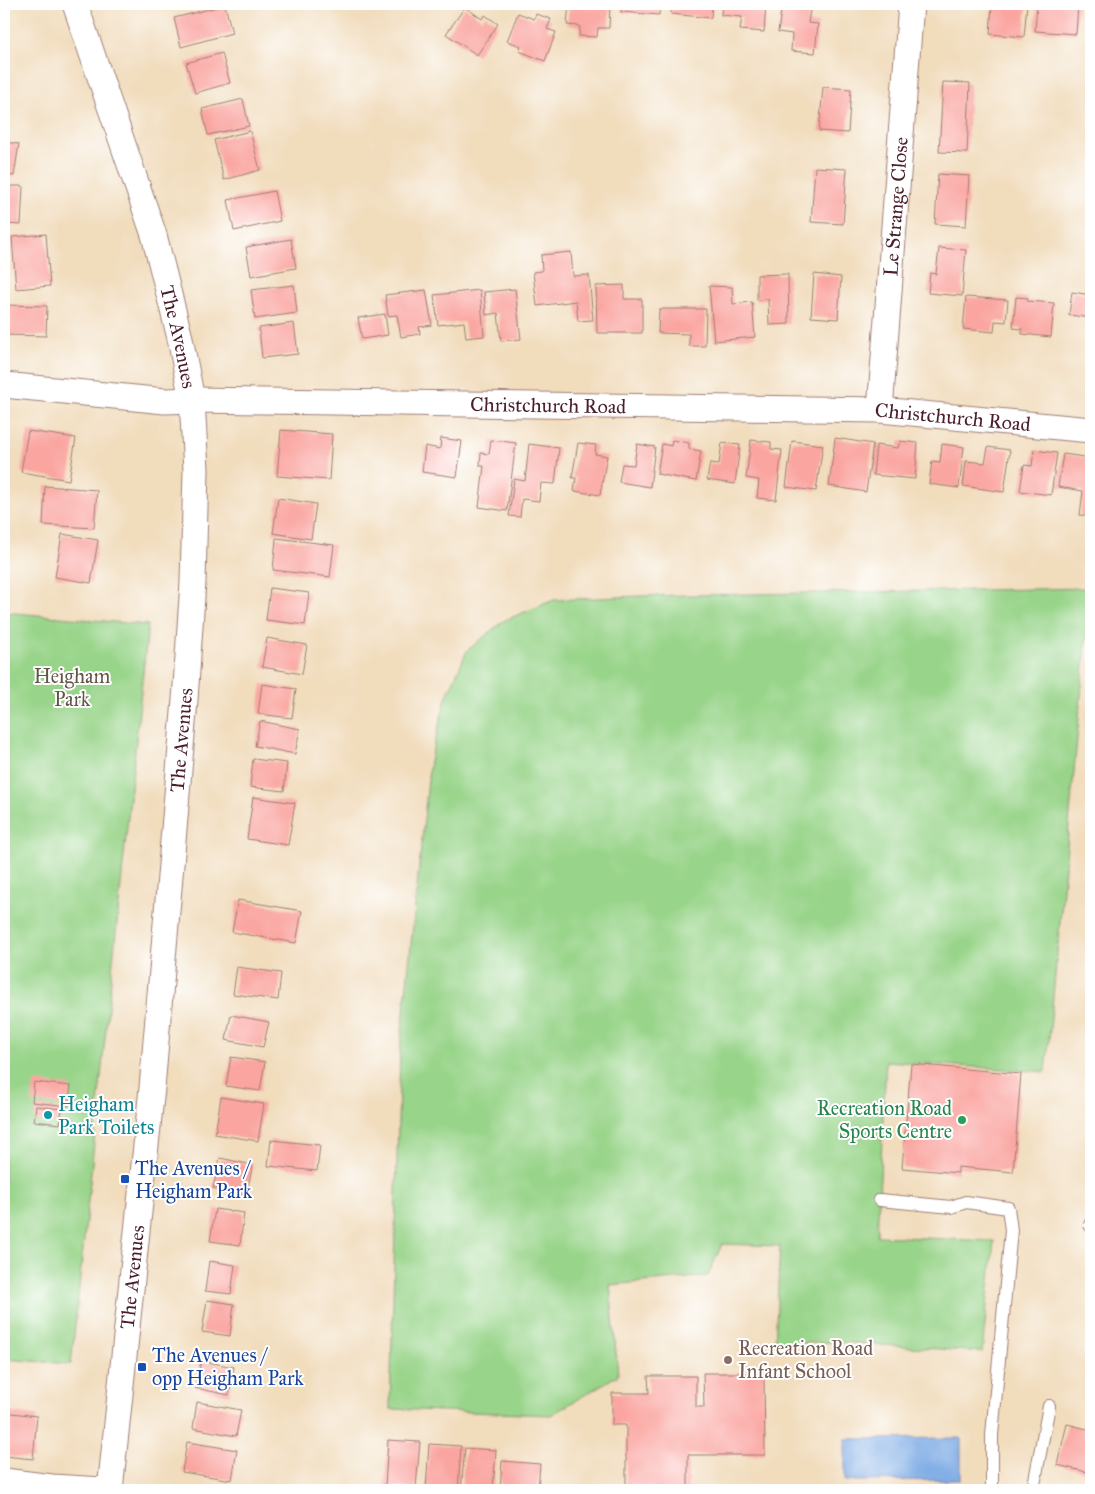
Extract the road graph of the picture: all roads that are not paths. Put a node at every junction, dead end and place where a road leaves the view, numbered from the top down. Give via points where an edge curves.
1 (75, 4) edge
2 (911, 4) edge
3 (4, 385) edge
4 (192, 400) junction
5 (880, 410) junction
6 (1091, 430) edge
7 (880, 1200) dead end
8 (1049, 1406) dead end
9 (4, 1481) edge
10 (103, 1490) edge
11 (110, 1490) edge
12 (992, 1490) edge
13 (1032, 1490) edge

1 - 4 street, The Avenues via 154,235
2 - 5 street, Le Strange Close
3 - 4 street, Christchurch Road via 164,401
4 - 5 street, Christchurch Road
4 - 11 street, The Avenues via 196,470 185,700 152,1088
5 - 6 street, Christchurch Road
7 - 12 lane via 951,1206 966,1202 1008,1208 1011,1230 992,1435
8 - 13 lane
9 - 10 street

